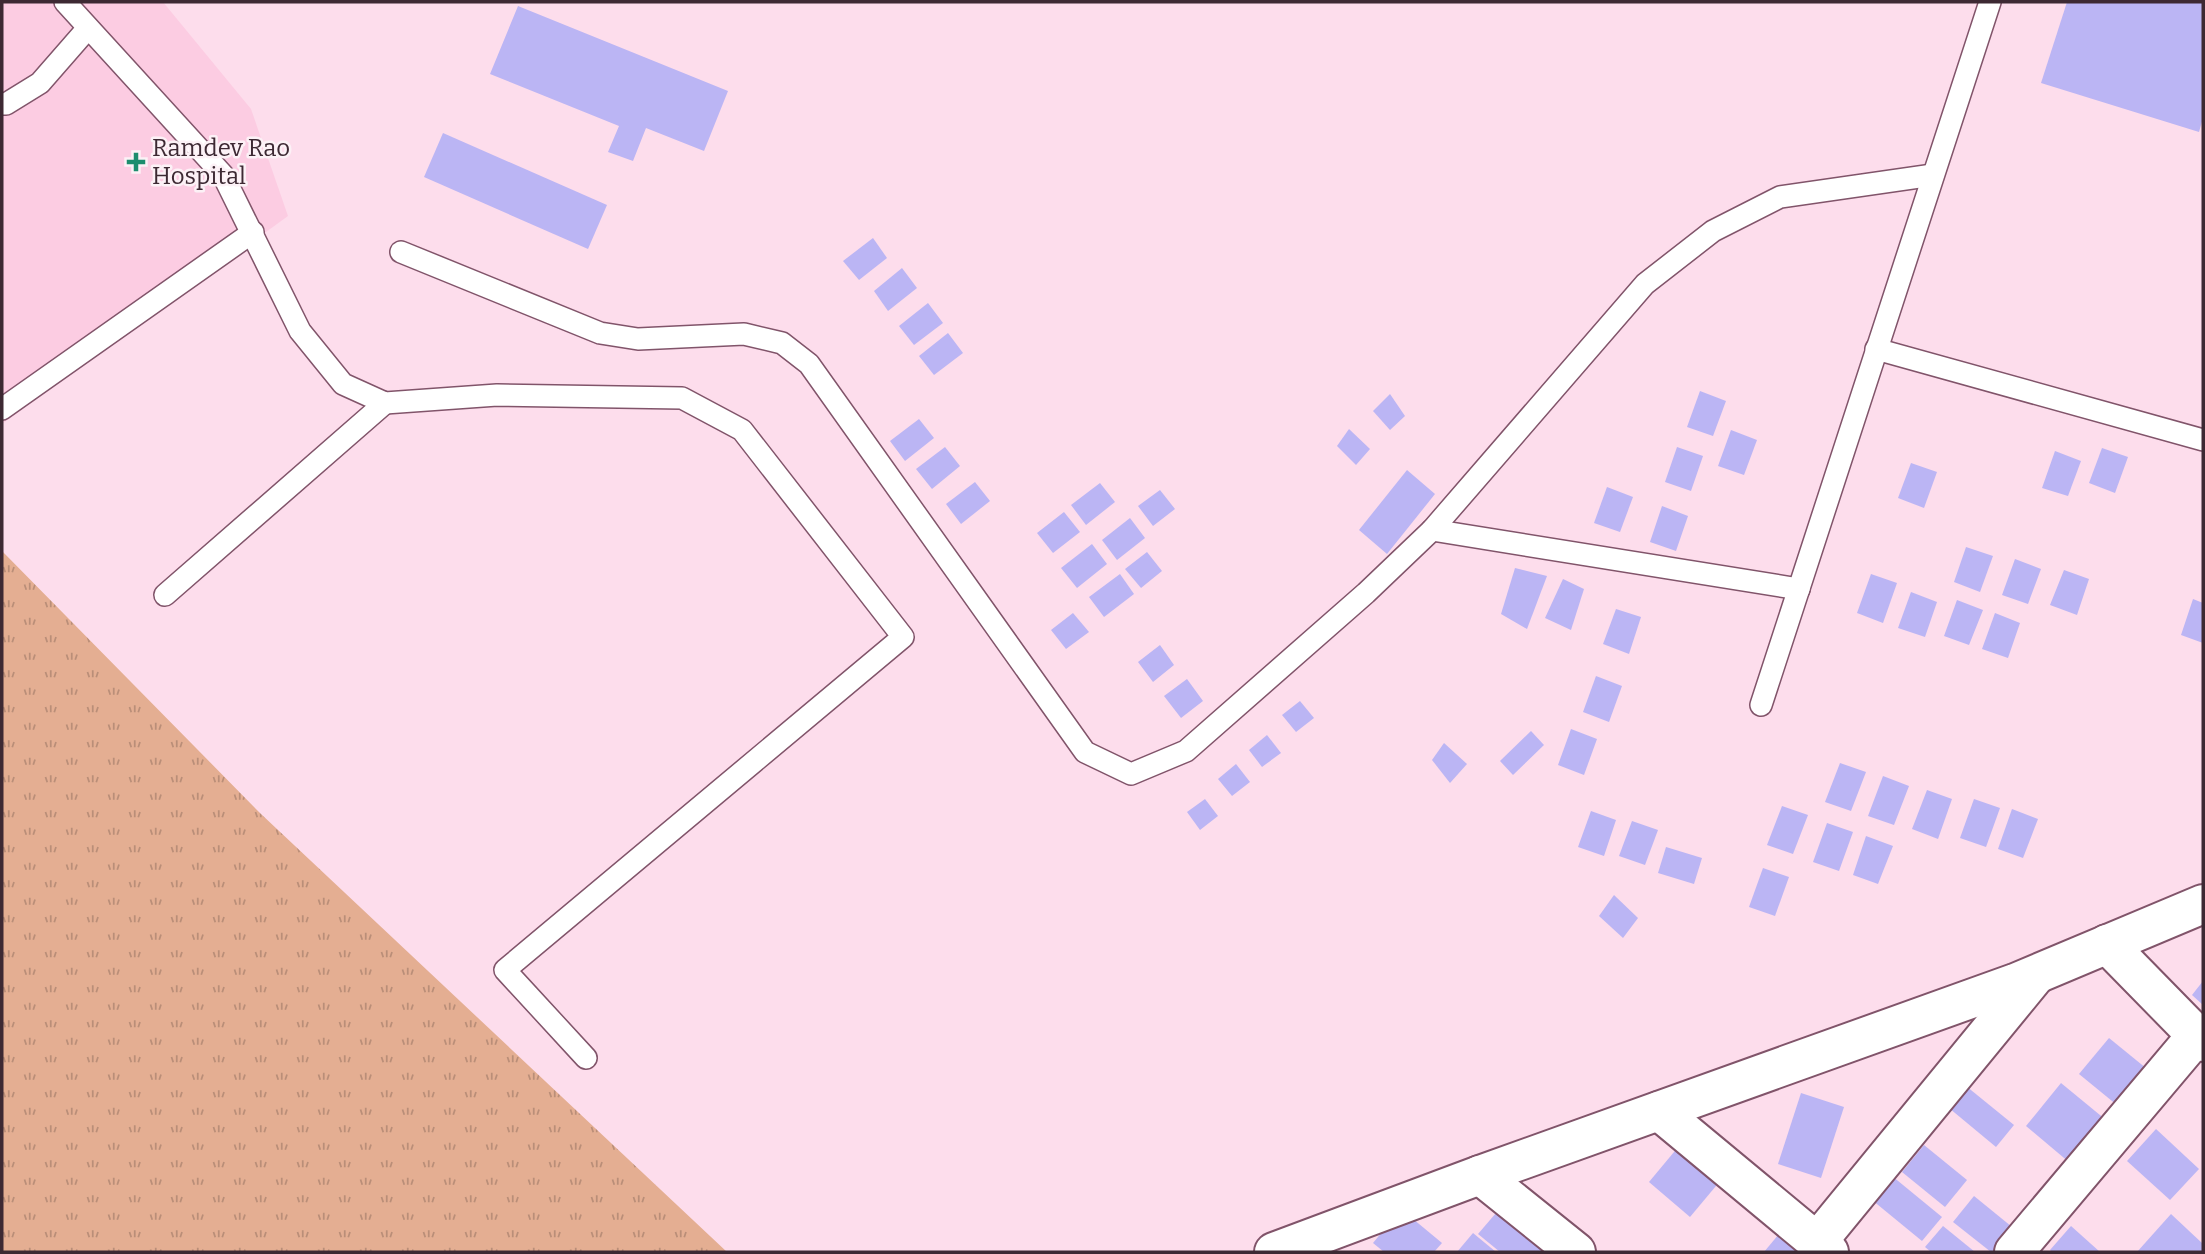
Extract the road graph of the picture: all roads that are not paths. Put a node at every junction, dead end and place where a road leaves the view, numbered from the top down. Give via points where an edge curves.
1 (65, 2) edge
2 (1990, 2) edge
3 (88, 28) junction
4 (2, 104) edge
5 (1933, 175) junction
6 (253, 232) junction
7 (401, 252) dead end
8 (1877, 349) junction
9 (385, 403) junction
10 (2, 409) edge
11 (2203, 440) edge
12 (1432, 530) junction
13 (1799, 589) junction
14 (165, 595) dead end
15 (1761, 705) dead end
16 (2203, 904) edge
17 (2107, 944) junction
18 (2038, 973) junction
19 (2200, 1038) edge
20 (586, 1058) dead end
21 (1659, 1111) junction
22 (1480, 1175) junction
23 (1823, 1247) edge
24 (1273, 1252) edge
25 (1576, 1252) edge
26 (2014, 1252) edge

1 - 3 lane
2 - 5 lane
3 - 4 lane via 40,83
3 - 6 lane via 223,175
5 - 8 lane
5 - 12 lane via 1780,197 1713,231 1644,284
6 - 9 lane via 300,331 343,384
6 - 10 lane
7 - 12 lane via 600,333 638,339 744,334 782,343 809,364 1085,752 1130,774 1186,751
8 - 11 lane
8 - 13 lane
9 - 14 lane
9 - 20 lane via 497,395 682,398 741,430 903,637 505,970
12 - 13 lane
13 - 15 lane
16 - 17 street
17 - 18 street
17 - 19 street
18 - 21 street
18 - 23 street
19 - 26 street
21 - 22 street
21 - 23 street
22 - 24 street
22 - 25 street

